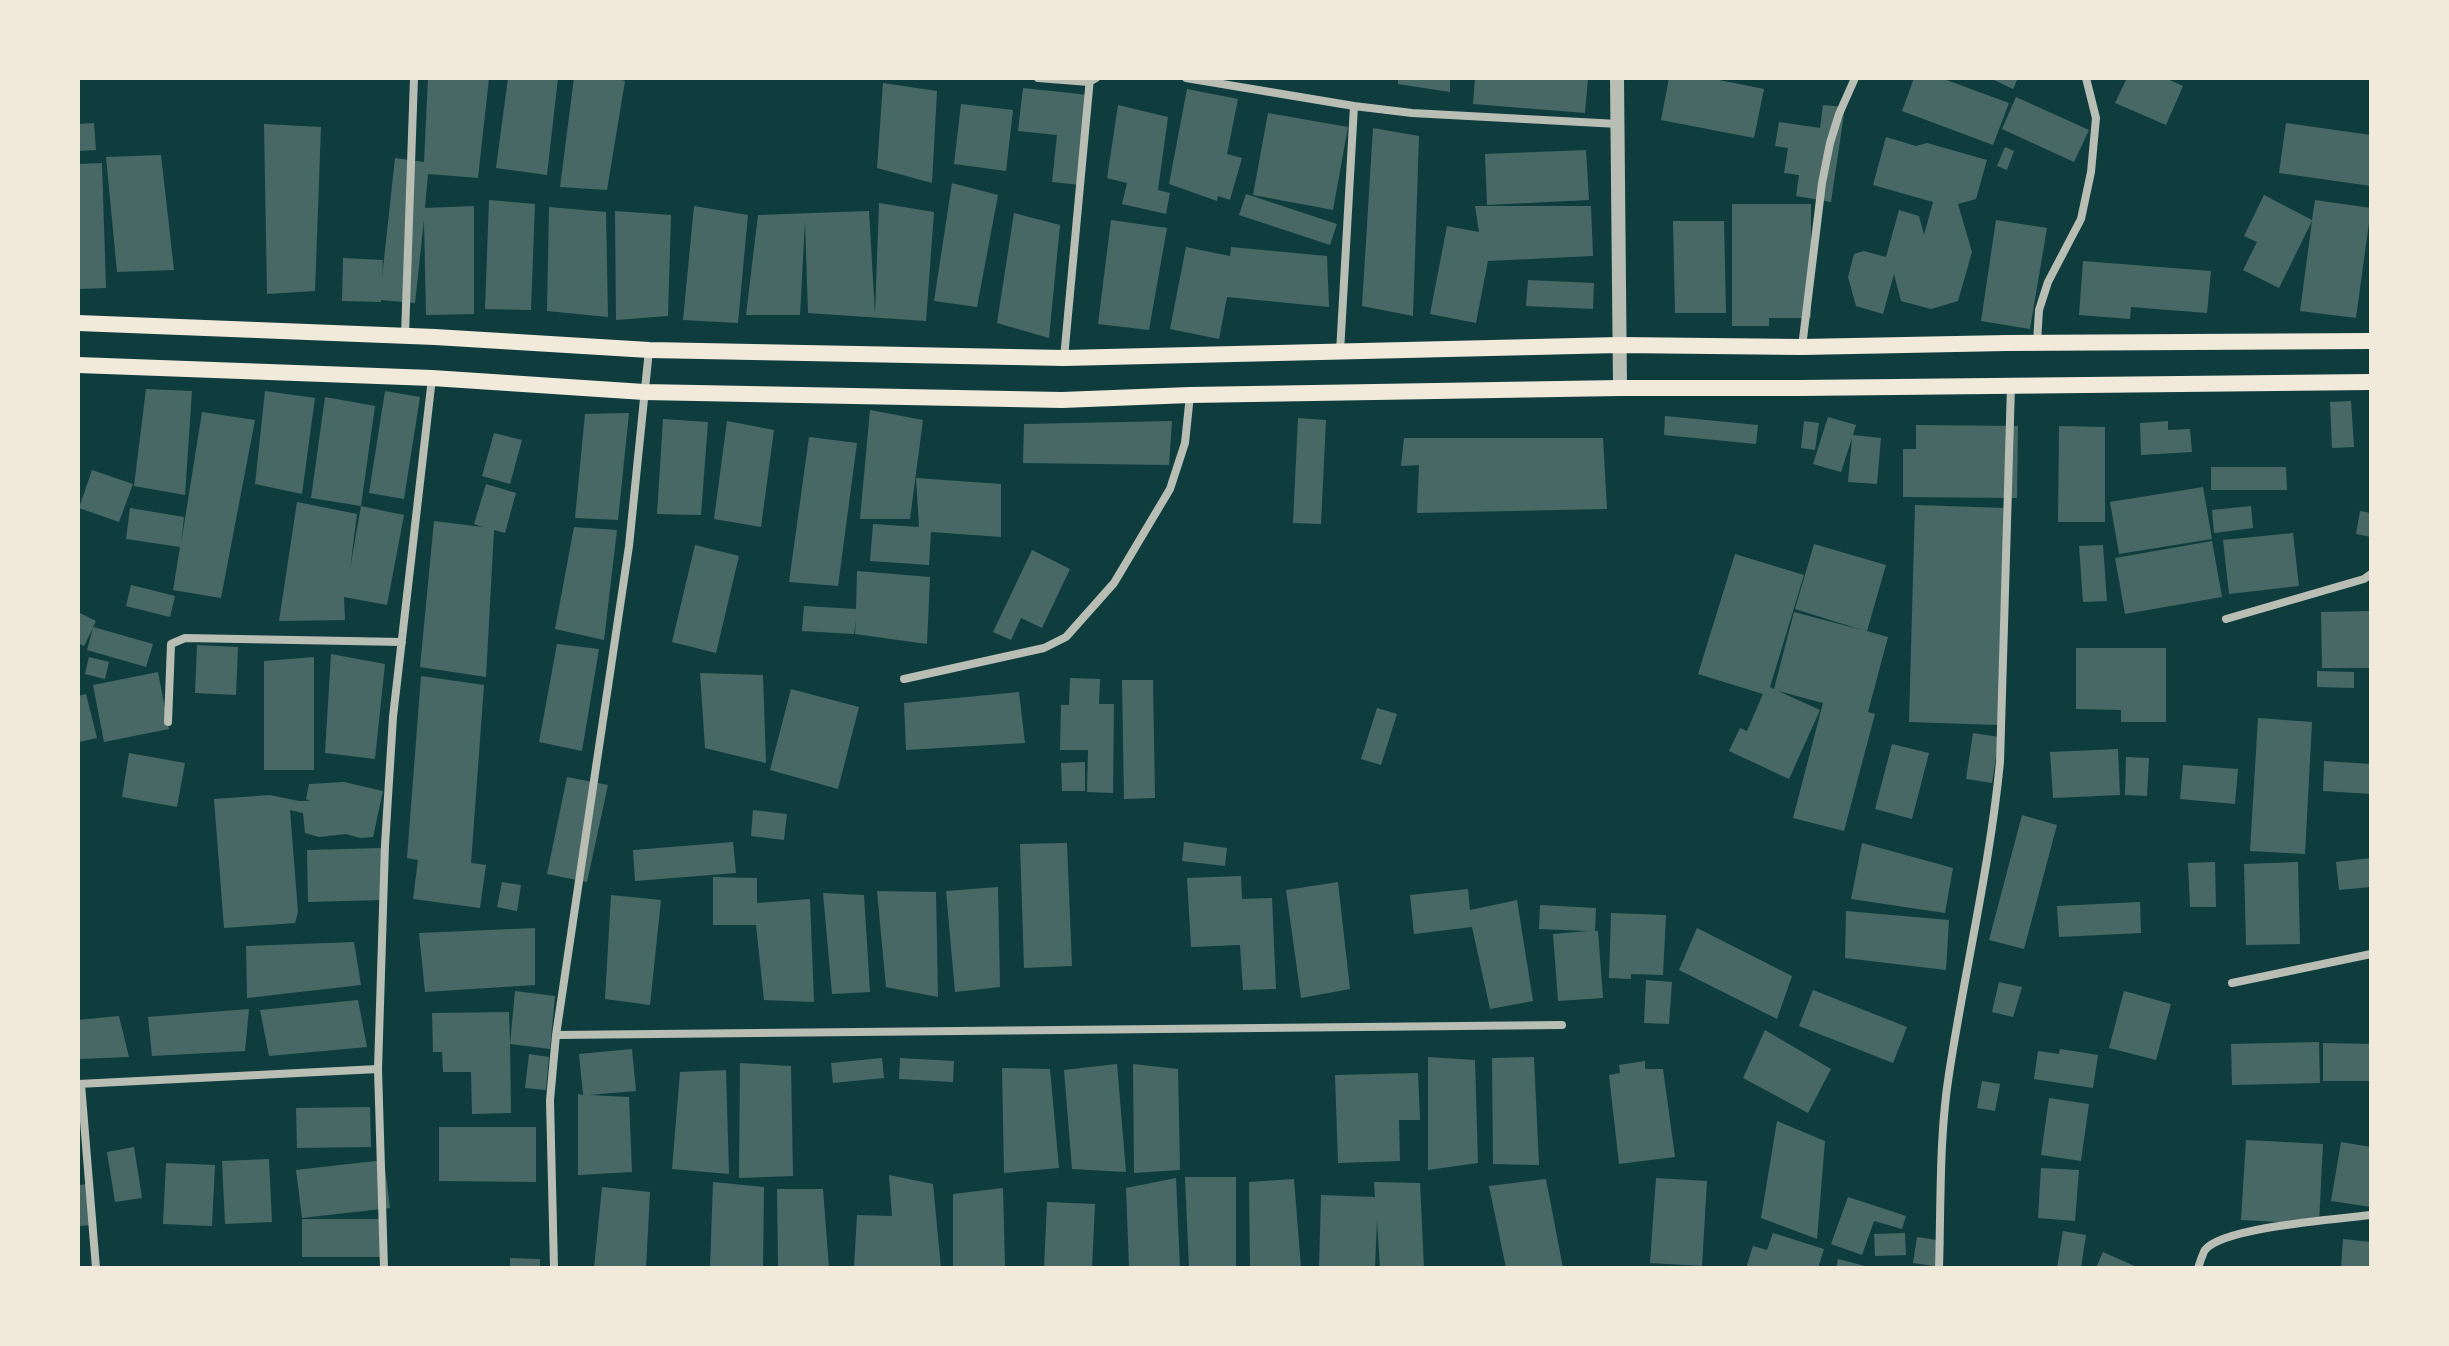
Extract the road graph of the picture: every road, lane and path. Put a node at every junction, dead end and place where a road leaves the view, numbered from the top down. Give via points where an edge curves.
1 (414, 78) edge
2 (1038, 78) edge
3 (1186, 78) edge
4 (1617, 78) edge
5 (1855, 78) edge
6 (2086, 78) edge
7 (1092, 79) edge
8 (1354, 106) junction
9 (1618, 124) junction
10 (78, 323) edge
11 (405, 335) junction
12 (2371, 341) edge
13 (2037, 342) junction
14 (1619, 345) junction
15 (1802, 347) junction
16 (649, 350) junction
17 (1340, 352) junction
18 (1064, 358) junction
19 (78, 365) edge
20 (432, 378) junction
21 (2371, 382) edge
22 (2011, 385) junction
23 (1620, 388) junction
24 (644, 392) junction
25 (1190, 395) junction
26 (2371, 574) edge
27 (2226, 619) dead end
28 (402, 642) junction
29 (904, 679) dead end
30 (168, 722) dead end
31 (2371, 954) edge
32 (2232, 983) dead end
33 (1562, 1025) dead end
34 (556, 1035) junction
35 (378, 1069) junction
36 (80, 1084) edge
37 (2371, 1215) edge
38 (96, 1268) edge
39 (384, 1268) edge
40 (554, 1268) edge
41 (1939, 1268) edge
42 (2198, 1268) edge

1 - 11 street
2 - 7 street
3 - 8 street
4 - 9 street
5 - 15 street via 1824,170
6 - 13 street via 2096,118 2091,172 2081,219 2039,310
7 - 18 street
8 - 9 street
8 - 17 street
9 - 14 street
10 - 11 main road
11 - 16 main road
12 - 13 main road
13 - 15 main road
14 - 15 main road
14 - 17 main road
14 - 23 street
16 - 18 main road
16 - 24 street
17 - 18 main road
19 - 20 main road
20 - 24 main road
20 - 28 street
21 - 22 main road
22 - 23 main road
22 - 41 street via 2000,762 1948,1077
23 - 25 main road
24 - 25 main road via 1062,400
24 - 34 street via 629,546
25 - 29 street via 1185,443 1170,489 1114,583 1066,637 1044,648
26 - 27 street
28 - 30 street via 185,638 171,644
28 - 35 street via 385,845
31 - 32 street
33 - 34 street
34 - 40 street via 550,1100
35 - 36 street
35 - 39 street
36 - 38 street
37 - 42 street via 2226,1237 2206,1249

